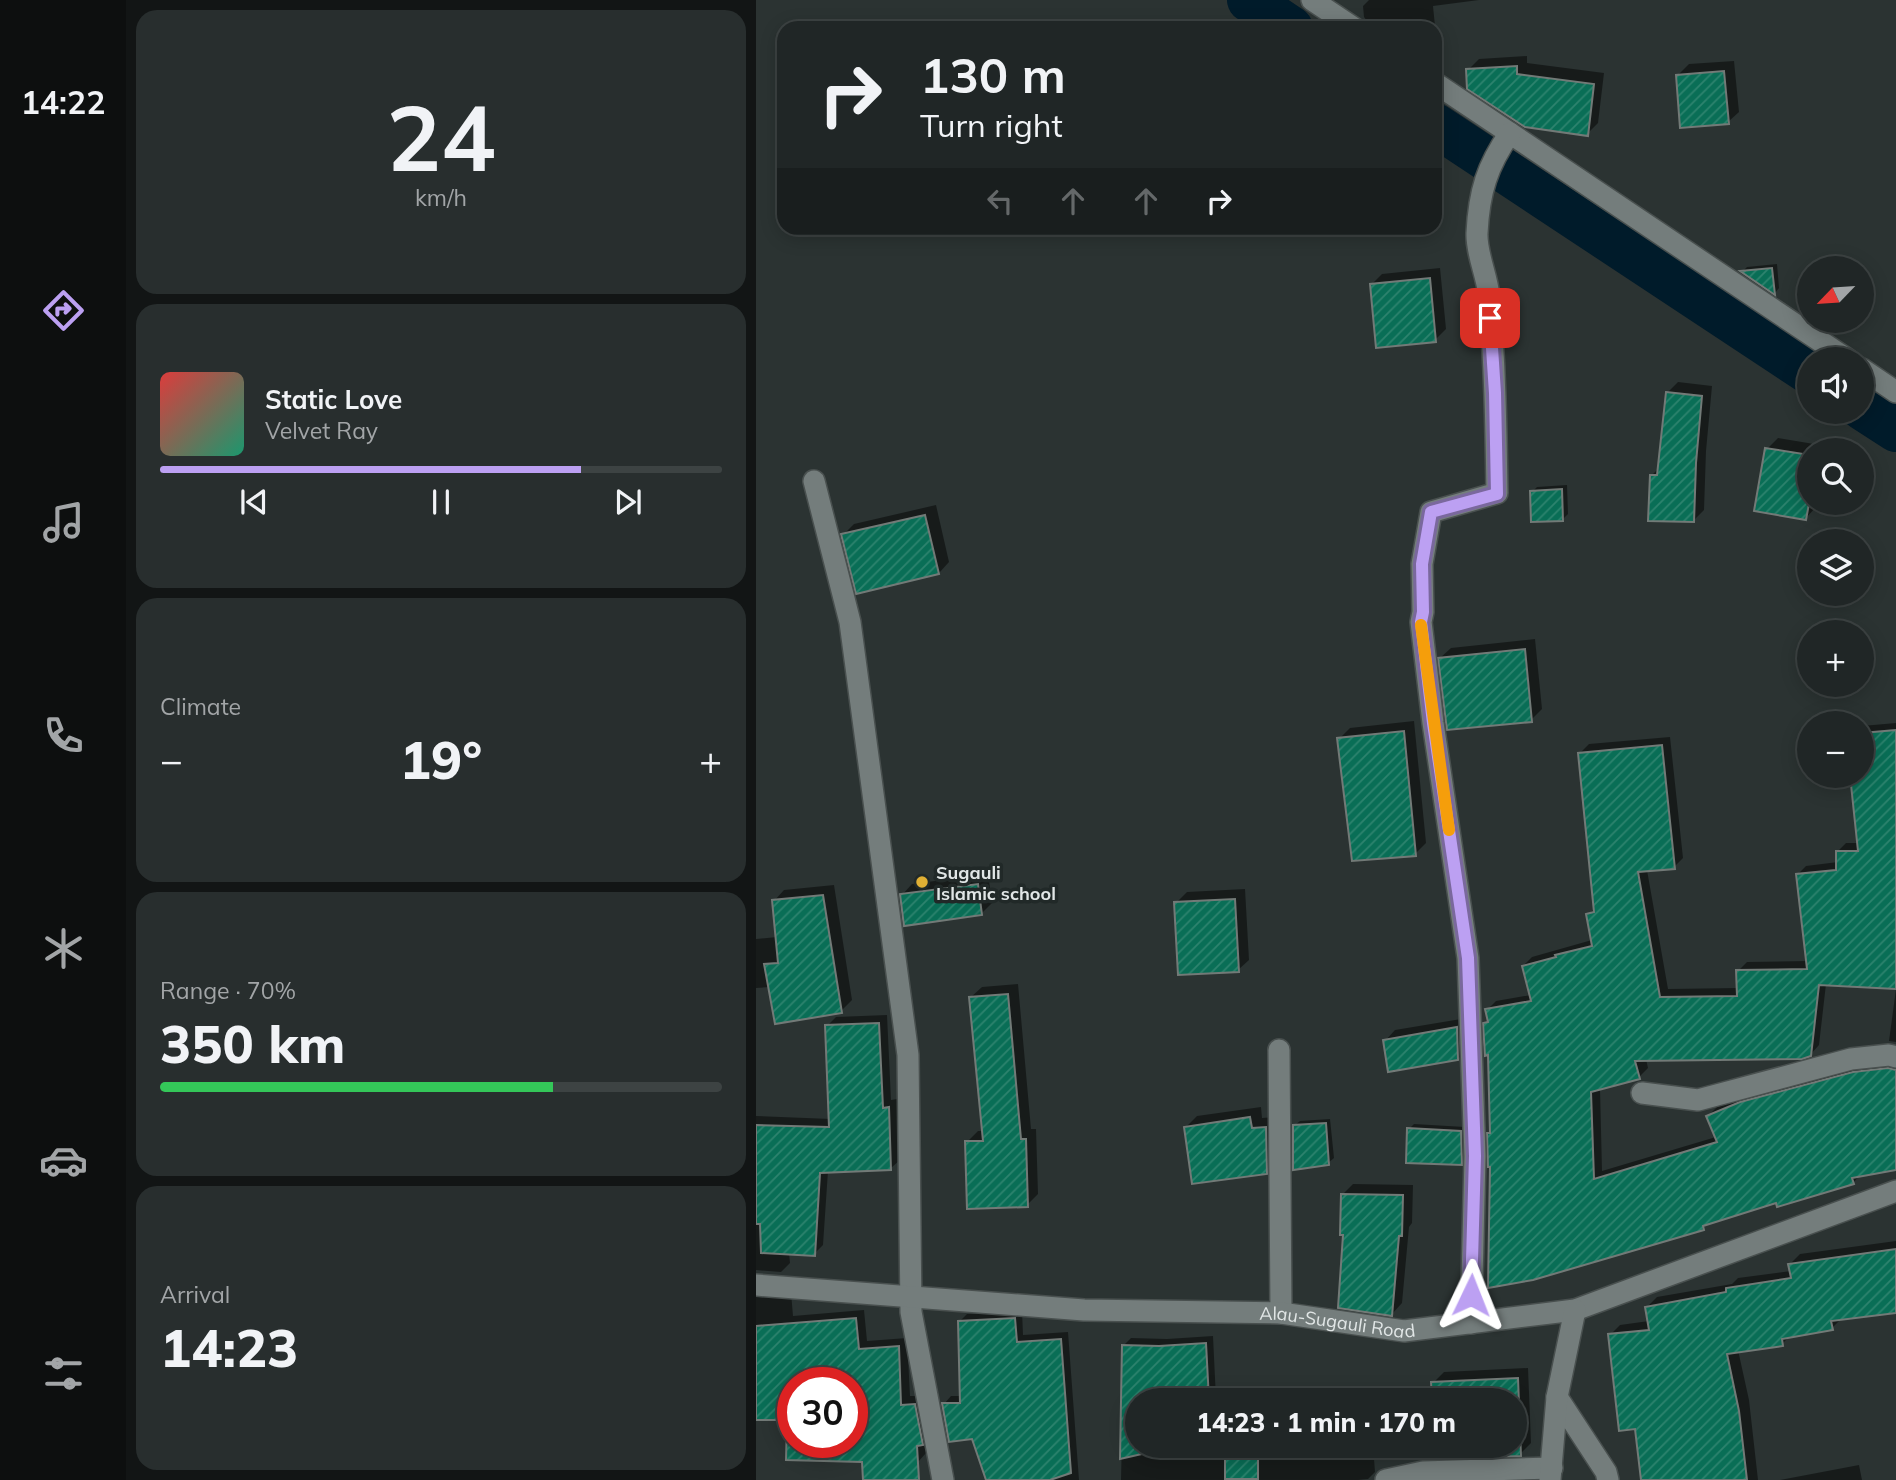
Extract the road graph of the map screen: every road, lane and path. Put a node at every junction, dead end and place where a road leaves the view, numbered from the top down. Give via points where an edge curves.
1 (1312, 0) edge
2 (1344, 21) edge
3 (1442, 88) edge
4 (1510, 133) junction
5 (1829, 347) edge
6 (1874, 377) edge
7 (1896, 392) edge
8 (814, 481) dead end
9 (1279, 1050) dead end
10 (1896, 1058) edge
11 (1642, 1093) dead end
12 (1896, 1191) edge
13 (756, 1284) edge
14 (909, 1297) junction
15 (1574, 1310) junction
16 (1281, 1313) junction
17 (1471, 1323) junction
18 (1557, 1397) junction
19 (1551, 1474) edge
20 (943, 1480) edge
21 (1385, 1480) edge
22 (1608, 1480) edge

1 - 2 street
3 - 4 street
4 - 5 street
4 - 17 street via 1483,182 1477,236 1489,292 1497,494 1431,512 1422,564 1421,622 1468,958 1475,1156
6 - 7 street
8 - 14 street via 850,622 908,1055
9 - 16 street
10 - 11 street via 1851,1059 1698,1100
12 - 15 street, Alau-Sugauli Road
13 - 14 street, Alau-Sugauli Road
14 - 16 street, Alau-Sugauli Road via 1084,1310
14 - 20 street
15 - 17 street, Alau-Sugauli Road
15 - 18 street
16 - 17 street, Alau-Sugauli Road via 1404,1331
18 - 19 street
18 - 22 street
19 - 21 street via 1423,1472

